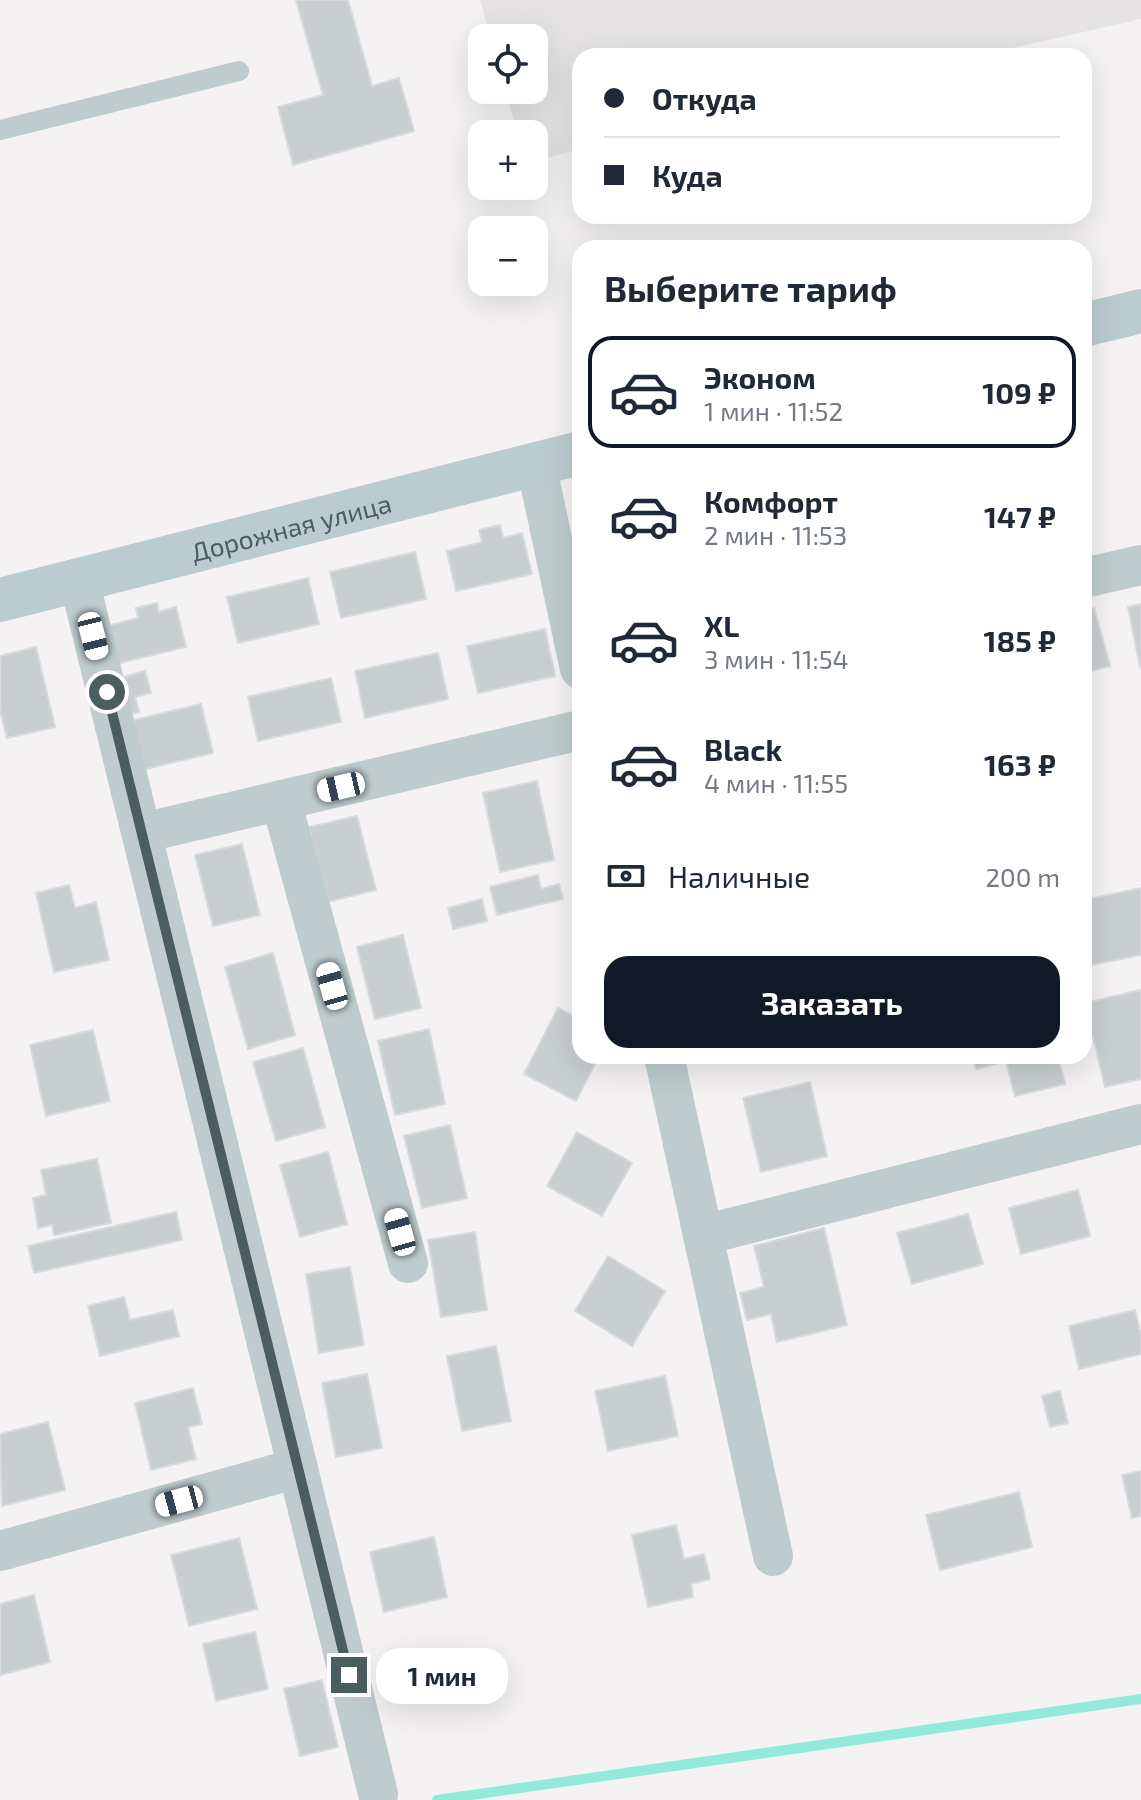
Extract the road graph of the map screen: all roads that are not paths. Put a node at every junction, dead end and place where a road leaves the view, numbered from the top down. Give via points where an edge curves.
1 (239, 71) dead end
2 (0, 130) edge
3 (1141, 311) edge
4 (1092, 323) edge
5 (572, 455) edge
6 (536, 464) junction
7 (1141, 565) edge
8 (1092, 576) edge
9 (79, 580) junction
10 (0, 600) edge
11 (572, 632) edge
12 (572, 732) edge
13 (281, 801) junction
14 (142, 833) junction
15 (666, 1064) edge
16 (1141, 1124) edge
17 (703, 1235) junction
18 (408, 1263) dead end
19 (298, 1468) junction
20 (0, 1551) edge
21 (773, 1556) dead end
22 (378, 1794) dead end

1 - 2 lane
3 - 4 street
5 - 6 street, Дорожная улица
6 - 9 street, Дорожная улица
6 - 11 street
7 - 8 street
9 - 10 street, Дорожная улица
9 - 14 street
12 - 13 street
13 - 14 street
13 - 18 street
14 - 19 street
15 - 17 street
16 - 17 street
17 - 21 street
19 - 20 street
19 - 22 street

